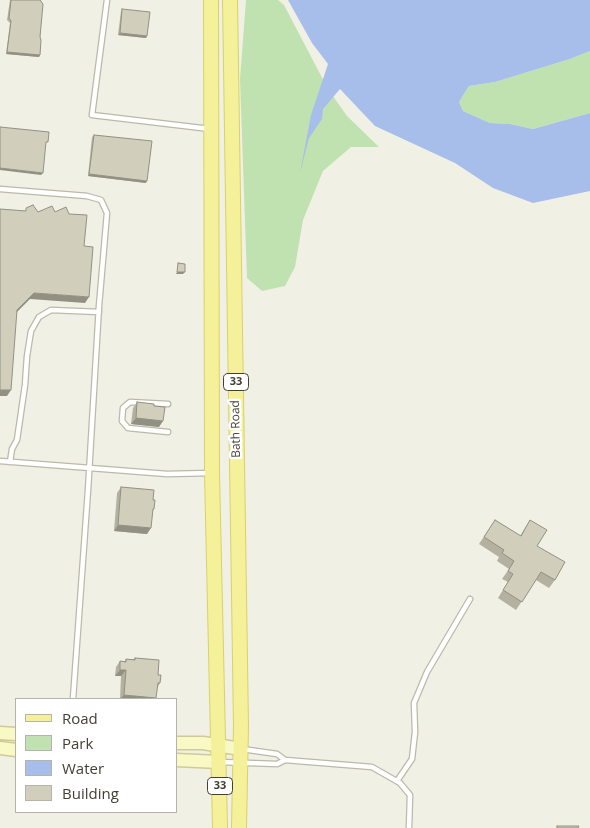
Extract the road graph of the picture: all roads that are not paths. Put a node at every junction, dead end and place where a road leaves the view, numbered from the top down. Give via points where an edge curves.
1 (107, 0) edge
2 (211, 0) edge
3 (230, 0) edge
4 (212, 129) junction
5 (0, 189) edge
6 (99, 312) junction
7 (168, 404) dead end
8 (168, 432) dead end
9 (0, 461) edge
10 (10, 462) junction
11 (90, 468) junction
12 (212, 473) junction
13 (470, 599) dead end
14 (72, 698) edge
15 (0, 733) edge
16 (15, 734) edge
17 (178, 743) edge
18 (219, 744) junction
19 (0, 748) edge
20 (241, 749) junction
21 (15, 750) edge
22 (178, 760) edge
23 (285, 760) junction
24 (219, 762) junction
25 (241, 763) junction
26 (397, 781) junction
27 (220, 828) edge
28 (239, 828) edge
29 (409, 828) edge

1 - 4 lane via 92,115
2 - 4 main road, Bath Road / 33
3 - 20 main road, Bath Road / 33
4 - 12 main road, Bath Road / 33
5 - 6 lane via 100,200 107,213
6 - 10 lane via 51,310 39,318 31,331 17,440
6 - 11 lane
7 - 8 lane via 130,402 123,408 122,421 128,428
9 - 10 lane
10 - 11 lane
11 - 12 lane via 167,474
11 - 14 lane
12 - 18 main road, Bath Road / 33
13 - 26 lane via 426,672 414,703 412,759
15 - 16 main road
17 - 18 main road
18 - 20 main road
18 - 24 main road, Bath Road / 33
19 - 21 main road
20 - 23 lane via 277,754
20 - 25 main road, Bath Road / 33
22 - 24 main road
23 - 25 lane via 277,764
23 - 26 lane via 372,767
24 - 25 lane
24 - 27 main road, Bath Road / 33
25 - 28 main road, Bath Road / 33
26 - 29 lane via 410,795

